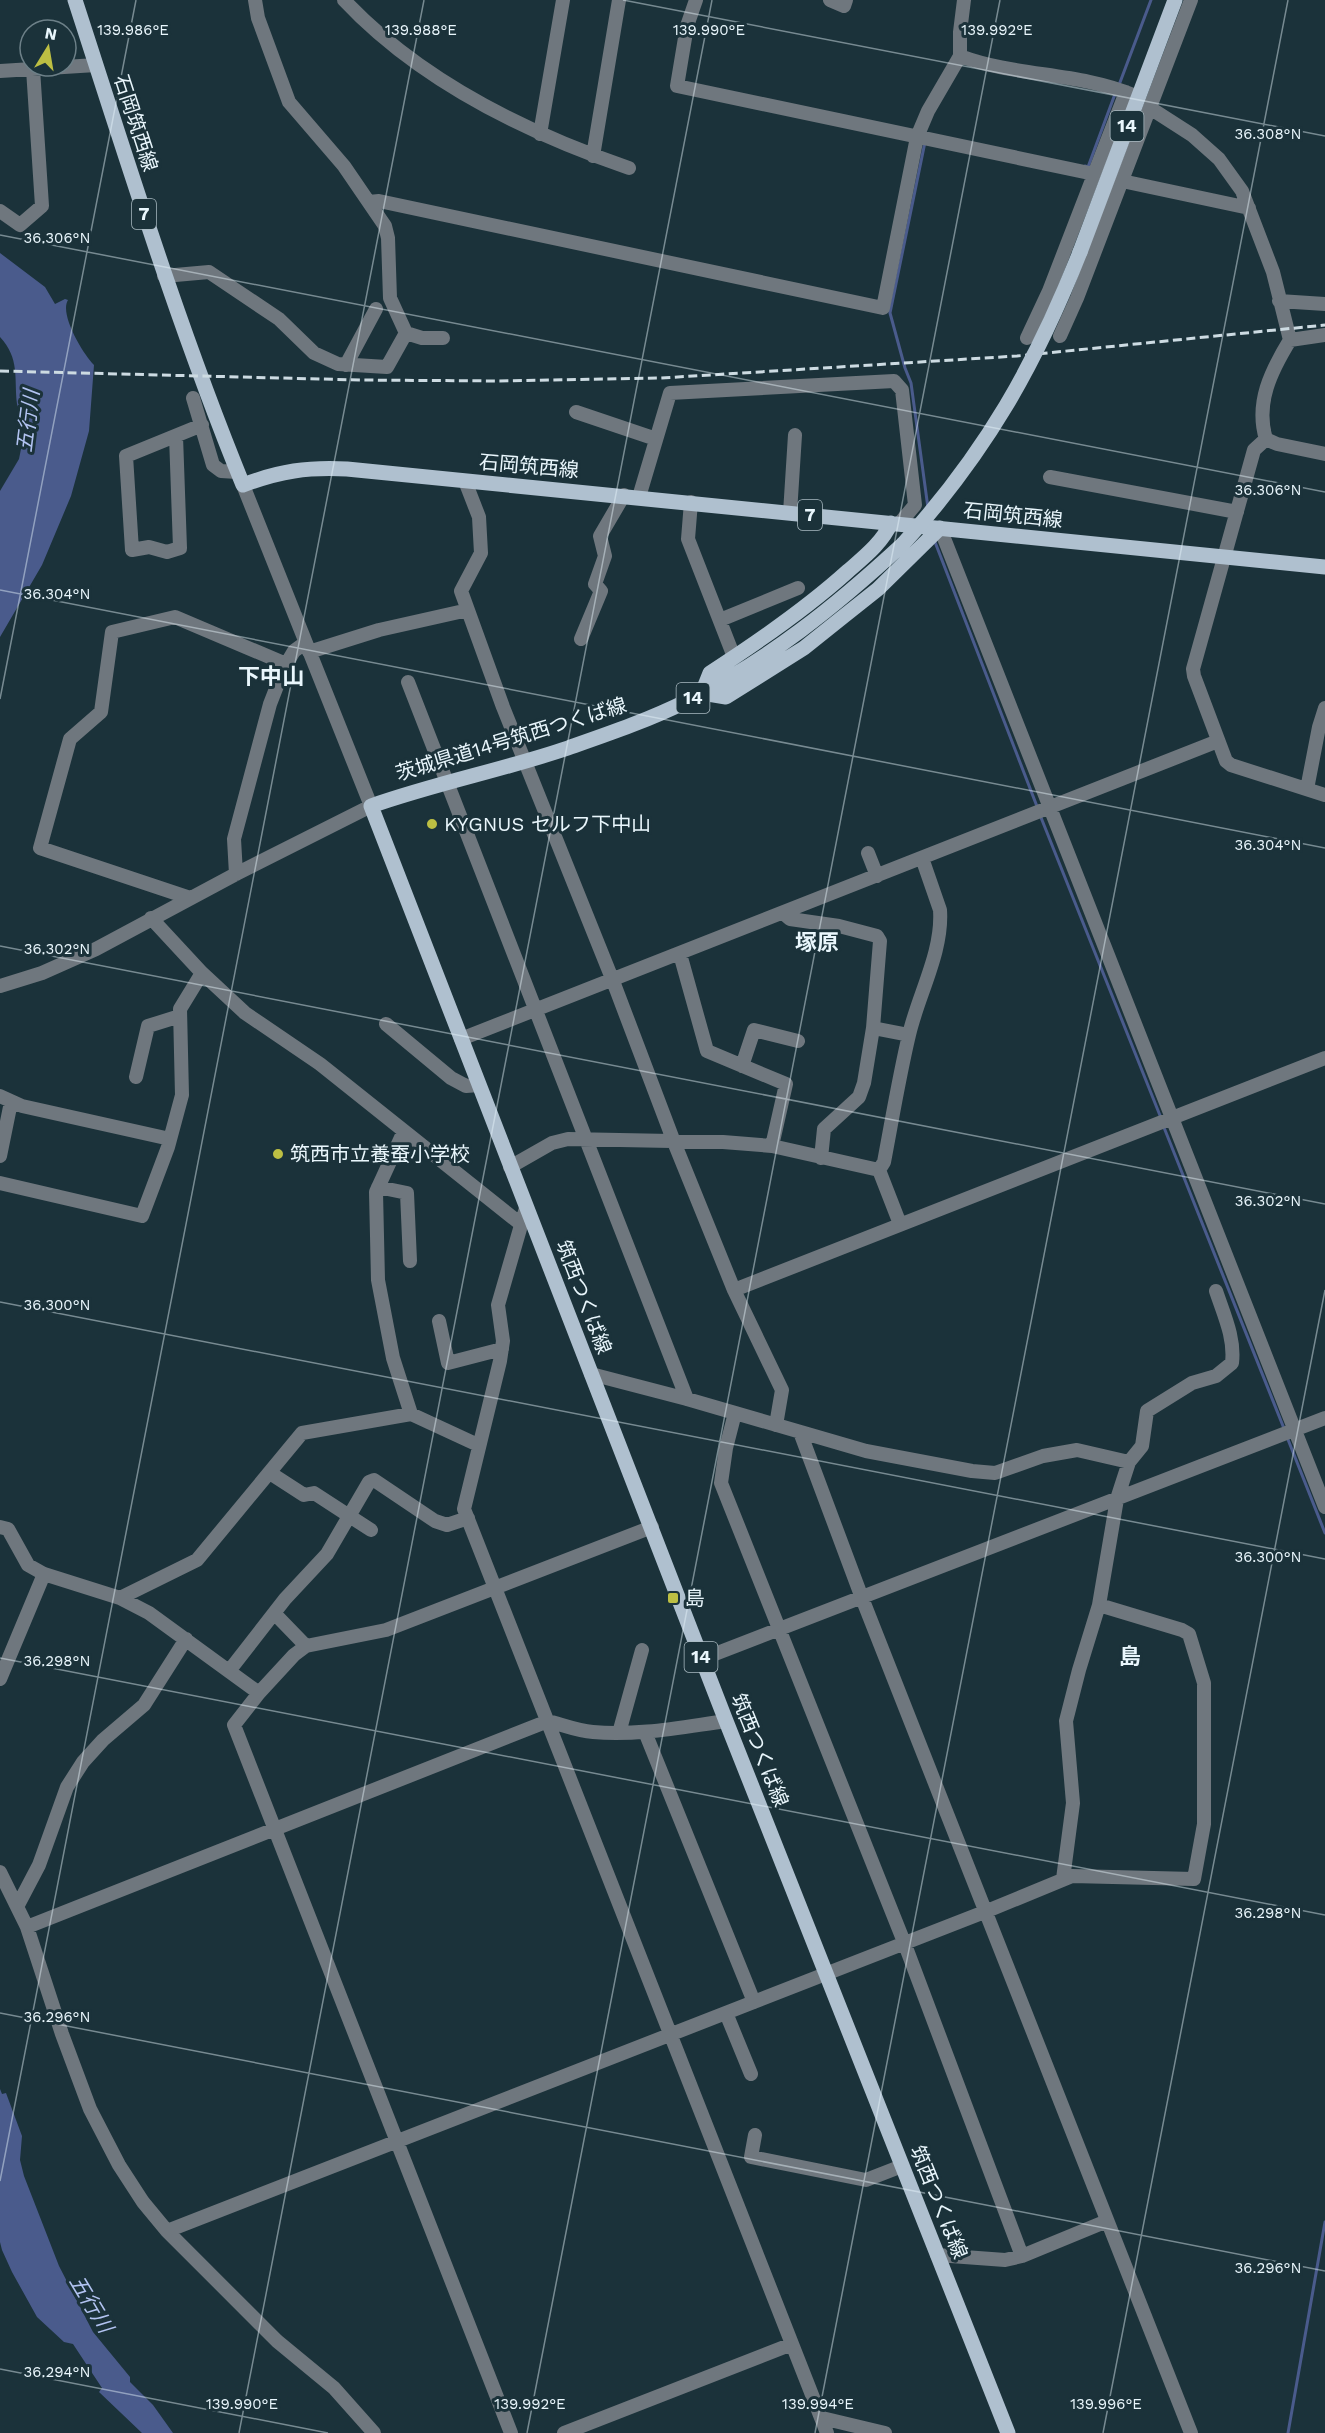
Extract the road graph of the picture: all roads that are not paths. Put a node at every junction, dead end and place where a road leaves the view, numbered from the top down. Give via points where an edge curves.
1 (75, 0) edge
2 (255, 0) edge
3 (344, 0) edge
4 (563, 0) edge
5 (619, 0) edge
6 (696, 0) edge
7 (830, 0) edge
8 (846, 0) edge
9 (964, 0) edge
10 (1175, 0) edge
11 (1191, 0) edge
12 (960, 56) junction
13 (96, 65) junction
14 (78, 66) edge
15 (18, 70) edge
16 (0, 71) edge
17 (34, 78) edge
18 (1134, 97) junction
19 (540, 134) junction
20 (923, 139) junction
21 (593, 156) junction
22 (629, 168) dead end
23 (1094, 174) junction
24 (1122, 181) junction
25 (369, 202) junction
26 (1249, 208) junction
27 (0, 211) edge
28 (164, 276) junction
29 (1279, 301) junction
30 (1325, 304) edge
31 (376, 309) dead end
32 (406, 333) junction
33 (1060, 336) dead end
34 (1325, 336) edge
35 (443, 338) dead end
36 (1027, 338) dead end
37 (1290, 340) junction
38 (346, 365) junction
39 (193, 398) dead end
40 (576, 412) dead end
41 (201, 425) junction
42 (795, 435) dead end
43 (176, 436) junction
44 (656, 439) junction
45 (1266, 439) junction
46 (1325, 454) edge
47 (1050, 477) dead end
48 (240, 478) junction
49 (465, 481) junction
50 (632, 496) junction
51 (691, 502) junction
52 (1237, 512) junction
53 (790, 513) junction
54 (895, 524) junction
55 (940, 528) junction
56 (1225, 558) junction
57 (1325, 567) edge
58 (798, 588) dead end
59 (468, 610) junction
60 (720, 620) junction
61 (581, 639) dead end
62 (307, 648) junction
63 (734, 657) junction
64 (286, 664) junction
65 (408, 682) dead end
66 (702, 693) junction
67 (1325, 708) edge
68 (1218, 741) junction
69 (525, 761) junction
70 (447, 783) junction
71 (1307, 789) junction
72 (1325, 795) edge
73 (372, 806) junction
74 (1043, 811) junction
75 (868, 853) dead end
76 (922, 858) junction
77 (236, 874) junction
78 (877, 876) junction
79 (190, 898) junction
80 (783, 913) junction
81 (151, 918) junction
82 (680, 954) junction
83 (202, 973) junction
84 (613, 981) junction
85 (0, 986) edge
86 (536, 1011) junction
87 (180, 1016) junction
88 (386, 1024) dead end
89 (873, 1028) junction
90 (909, 1035) junction
91 (461, 1039) junction
92 (798, 1041) dead end
93 (1325, 1058) edge
94 (742, 1066) junction
95 (136, 1077) dead end
96 (479, 1085) junction
97 (6, 1099) edge
98 (1166, 1120) junction
99 (404, 1131) junction
100 (170, 1139) junction
101 (587, 1140) junction
102 (674, 1142) junction
103 (772, 1146) junction
104 (0, 1156) edge
105 (821, 1158) junction
106 (510, 1167) junction
107 (879, 1170) junction
108 (0, 1183) edge
109 (378, 1187) junction
110 (526, 1208) junction
111 (900, 1224) junction
112 (522, 1225) junction
113 (410, 1261) dead end
114 (734, 1290) junction
115 (1216, 1291) dead end
116 (439, 1321) dead end
117 (502, 1348) junction
118 (591, 1374) junction
119 (687, 1399) junction
120 (735, 1413) junction
121 (411, 1414) junction
122 (1325, 1418) edge
123 (776, 1425) junction
124 (800, 1432) junction
125 (1289, 1432) junction
126 (478, 1445) junction
127 (1129, 1462) junction
128 (270, 1473) junction
129 (1117, 1499) junction
130 (1325, 1507) edge
131 (350, 1517) junction
132 (468, 1518) junction
133 (0, 1527) edge
134 (652, 1527) junction
135 (371, 1530) dead end
136 (44, 1574) junction
137 (495, 1587) junction
138 (120, 1598) junction
139 (862, 1598) junction
140 (1099, 1605) junction
141 (275, 1614) junction
142 (780, 1630) junction
143 (186, 1639) junction
144 (306, 1646) junction
145 (642, 1650) dead end
146 (702, 1659) junction
147 (229, 1671) junction
148 (0, 1678) edge
149 (259, 1693) junction
150 (548, 1721) junction
151 (726, 1721) junction
152 (645, 1732) junction
153 (619, 1733) junction
154 (274, 1829) junction
155 (0, 1872) edge
156 (1063, 1879) junction
157 (18, 1905) junction
158 (987, 1911) junction
159 (27, 1927) junction
160 (904, 1942) junction
161 (826, 1972) junction
162 (754, 2002) junction
163 (726, 2013) junction
164 (670, 2034) junction
165 (751, 2074) dead end
166 (755, 2135) dead end
167 (396, 2140) junction
168 (902, 2166) junction
169 (1107, 2221) junction
170 (167, 2231) junction
171 (938, 2254) junction
172 (1022, 2256) junction
173 (792, 2344) junction
174 (822, 2418) junction
175 (374, 2433) edge
176 (511, 2433) edge
177 (564, 2433) edge
178 (827, 2433) edge
179 (885, 2433) edge
180 (1008, 2433) edge
181 (1191, 2433) edge

1 - 13 main road, 石岡筑西線 / 7
2 - 25 street via 289,102
3 - 19 street via 424,68
4 - 19 street
5 - 21 street
6 - 20 street via 687,26 677,86
7 - 8 street via 844,6
9 - 12 street
10 - 18 main road, 茨城県道14号筑西つくば線 / 14
11 - 18 street
12 - 18 street
12 - 20 street via 928,111
13 - 14 street
13 - 28 main road, 石岡筑西線 / 7
15 - 16 street
17 - 27 street via 42,206 20,225
18 - 23 street
18 - 24 street
18 - 26 street via 1192,135 1219,159
18 - 66 main road, 茨城県道14号筑西つくば線 / 14, bridge via 1080,252 1040,346 1002,415 950,489 903,544 848,594 754,663
19 - 21 street
20 - 23 street
20 - 25 street via 883,308
21 - 22 street
23 - 36 street
24 - 26 street
24 - 33 street
25 - 32 street via 385,226 390,298
26 - 29 street via 1273,272
28 - 38 street via 209,272 279,319 314,352
28 - 48 main road, 石岡筑西線 / 7
29 - 30 street
29 - 37 street
31 - 38 street
32 - 35 street
32 - 38 street via 387,367
34 - 37 street
37 - 45 street via 1269,378 1263,400
39 - 41 street
40 - 44 street
41 - 43 street
41 - 48 street via 213,465
42 - 53 street
43 - 43 street via 126,456 132,550 149,547 167,552 180,548
44 - 50 street
44 - 54 street via 670,393 894,381 902,390 915,505
45 - 46 street
45 - 52 street via 1254,450
47 - 52 street
48 - 49 main road, 石岡筑西線 / 7 via 318,467
48 - 62 street
49 - 50 main road, 石岡筑西線 / 7
49 - 59 street via 479,517 481,553 461,591
50 - 51 main road, 石岡筑西線 / 7
50 - 61 street via 600,536 605,556 595,584 601,591
51 - 53 main road, 石岡筑西線 / 7
51 - 60 street via 688,539
52 - 56 street
53 - 54 main road, 石岡筑西線 / 7
54 - 55 main road, 石岡筑西線 / 7
54 - 63 main road via 831,587
55 - 56 main road, 石岡筑西線 / 7
55 - 66 main road via 878,589 804,648 726,697
55 - 74 street
56 - 57 main road, 石岡筑西線 / 7
56 - 68 street via 1193,669
58 - 60 street
59 - 62 street
59 - 69 street
60 - 63 street
62 - 64 street via 294,651
62 - 73 street
63 - 66 main road via 710,673
64 - 77 street via 270,704 234,839
64 - 79 street via 175,616 112,632 101,712 70,740 40,848
65 - 70 street
66 - 69 main road, 茨城県道14号筑西つくば線 / 14 via 620,729
67 - 71 street
68 - 71 street via 1231,765
68 - 74 street
69 - 70 main road, 茨城県道14号筑西つくば線 / 14
69 - 84 street
70 - 73 main road, 茨城県道14号筑西つくば線 / 14
70 - 86 street
71 - 72 street
73 - 77 street
73 - 91 main road, 筑西つくば線 / 14
74 - 76 street
74 - 98 street
75 - 78 street
76 - 78 street
76 - 90 street via 941,919
77 - 79 street
78 - 80 street
79 - 81 street
80 - 82 street
80 - 89 street via 790,920 877,936 880,948
81 - 83 street
81 - 85 street via 65,964
82 - 84 street
82 - 94 street via 707,1051
83 - 87 street via 180,1009
83 - 99 street via 244,1013 320,1064
84 - 86 street
84 - 102 street
86 - 91 street
86 - 101 street
87 - 95 street via 148,1026
87 - 100 street via 182,1095
88 - 96 street via 451,1078 466,1086
89 - 90 street
89 - 105 street via 859,1097 824,1129
90 - 107 street via 884,1162
91 - 96 main road, 筑西つくば線 / 14
92 - 94 street via 753,1030
93 - 98 street
94 - 103 street via 786,1084
96 - 106 main road, 筑西つくば線 / 14
97 - 100 street via 22,1106
97 - 104 street
98 - 111 street
98 - 125 street
99 - 109 street
99 - 112 street
100 - 108 street via 142,1216
101 - 102 street
101 - 106 street via 552,1143
101 - 119 street
102 - 103 street
102 - 114 street
103 - 105 street
105 - 107 street
106 - 110 main road, 筑西つくば線 / 14
107 - 111 street
109 - 113 street via 407,1193
109 - 121 street via 378,1280 393,1358
110 - 112 street
110 - 118 main road, 筑西つくば線 / 14
111 - 114 street
112 - 117 street via 498,1305
114 - 123 street via 782,1390
115 - 127 street via 1234,1349 1232,1363 1216,1376 1192,1383 1147,1411 1142,1446
116 - 117 street via 448,1363
117 - 126 street
118 - 119 street
118 - 134 main road, 筑西つくば線 / 14
119 - 120 street
120 - 123 street
120 - 142 street via 721,1483
121 - 126 street
121 - 128 street via 302,1433
122 - 125 street
123 - 124 street
124 - 127 street via 866,1451 972,1471 995,1473 1042,1456 1077,1450
124 - 139 street
125 - 129 street
125 - 130 street
126 - 132 street via 464,1509
127 - 129 street
128 - 131 street via 304,1495 314,1493
128 - 138 street via 197,1560
129 - 139 street
129 - 140 street
131 - 132 street via 369,1482 374,1480 435,1521 447,1525
131 - 135 street
131 - 141 street via 327,1554
132 - 137 street
133 - 136 street via 9,1529 28,1565
134 - 137 street
134 - 146 main road, 筑西つくば線 / 14
136 - 138 street
136 - 148 street
137 - 144 street via 386,1630
137 - 150 street
138 - 143 street
139 - 142 street
139 - 158 street
140 - 156 street via 1066,1721 1073,1803
140 - 156 street via 1189,1634 1204,1683 1204,1824 1194,1879
141 - 144 street
141 - 147 street
142 - 146 street
142 - 160 street
143 - 147 street
143 - 157 street via 144,1705 103,1740 67,1787 39,1864
144 - 149 street
145 - 153 street
146 - 151 main road, 筑西つくば線 / 14
147 - 149 street
149 - 154 street via 234,1725
150 - 153 street via 591,1732
150 - 154 street
150 - 164 street
151 - 152 street
151 - 161 main road, 筑西つくば線 / 14
152 - 153 street
152 - 162 street
154 - 159 street
154 - 167 street
155 - 157 street
156 - 158 street
157 - 159 street
158 - 160 street
158 - 169 street
159 - 170 street via 90,2109 119,2165
160 - 161 street
160 - 172 street
161 - 162 street
161 - 168 main road, 筑西つくば線 / 14
162 - 163 street
163 - 164 street
163 - 165 street
164 - 167 street
164 - 173 street
166 - 168 street via 751,2157 866,2180
167 - 170 street
167 - 176 street
168 - 171 main road, 筑西つくば線 / 14
169 - 172 street
169 - 181 street
170 - 175 street via 277,2341 334,2388
171 - 172 street via 989,2261
171 - 180 main road, 筑西つくば線 / 14
173 - 174 street
173 - 177 street
174 - 178 street
174 - 179 street

